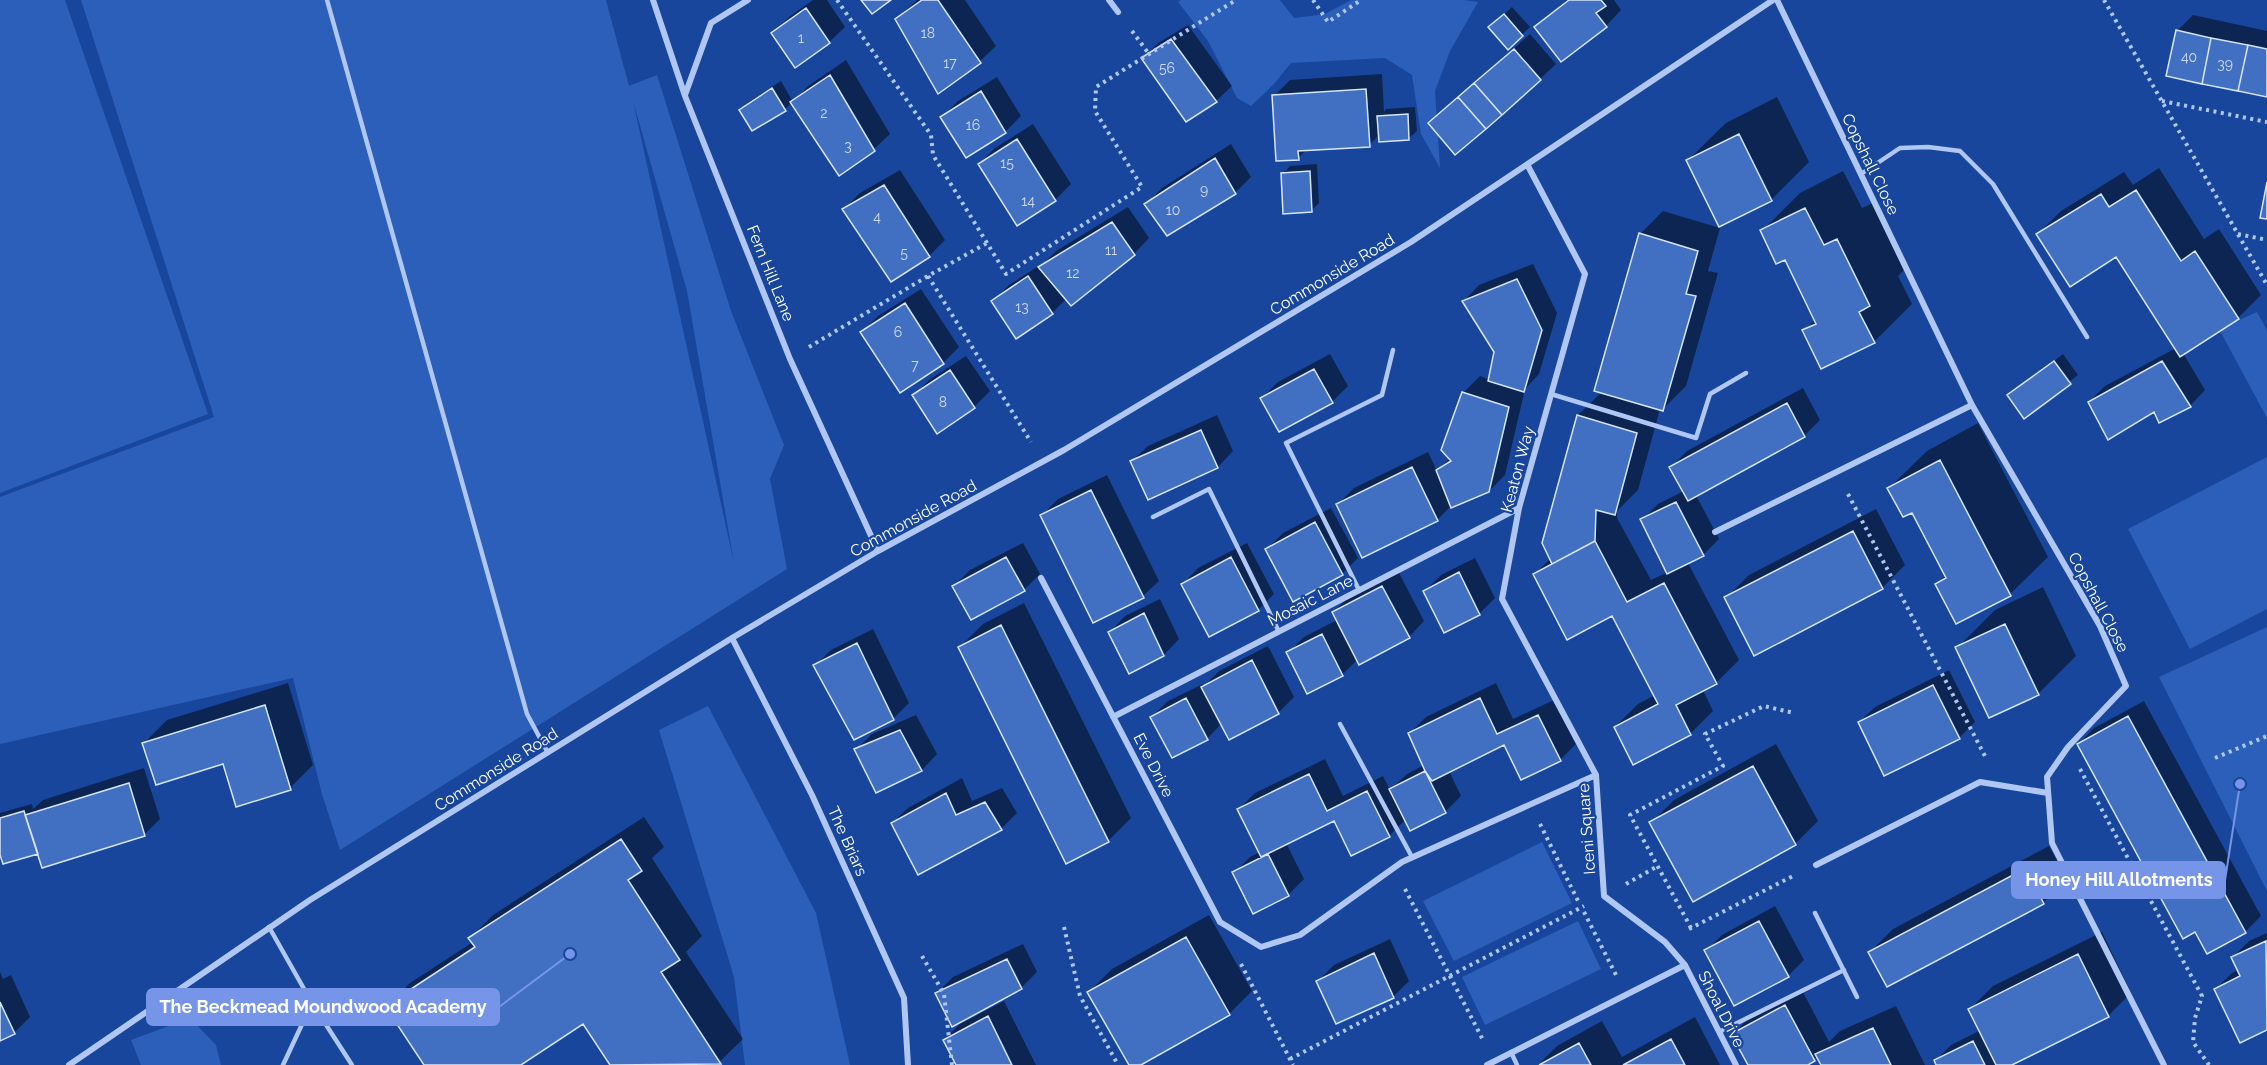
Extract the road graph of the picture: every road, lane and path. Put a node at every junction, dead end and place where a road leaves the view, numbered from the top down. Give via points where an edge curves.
1 (327, 0) edge
2 (653, 0) edge
3 (748, 0) edge
4 (837, 0) edge
5 (1109, 0) edge
6 (1236, 0) edge
7 (1313, 0) edge
8 (1361, 0) edge
9 (1775, 0) edge
10 (2104, 0) edge
11 (1118, 12) joint
12 (1149, 54) junction
13 (685, 96) junction
14 (2162, 100) junction
15 (2267, 122) edge
16 (1528, 166) junction
17 (1861, 174) junction
18 (2238, 234) junction
19 (2267, 240) edge
20 (987, 243) junction
21 (928, 276) junction
22 (2267, 285) edge
23 (2087, 337) dead end
24 (1394, 350) dead end
25 (790, 358) junction
26 (1746, 374) dead end
27 (1551, 394) junction
28 (1972, 405) junction
29 (1043, 461) junction
30 (1837, 472) junction
31 (1519, 508) junction
32 (1153, 517) dead end
33 (1715, 532) dead end
34 (878, 551) junction
35 (1041, 578) dead end
36 (1359, 590) junction
37 (1279, 632) junction
38 (732, 638) junction
39 (1794, 713) dead end
40 (1113, 717) junction
41 (1340, 724) dead end
42 (2267, 736) edge
43 (2068, 747) junction
44 (548, 753) junction
45 (2215, 758) dead end
46 (1596, 775) junction
47 (2000, 785) junction
48 (2048, 793) junction
49 (1412, 857) junction
50 (1816, 865) joint
51 (1658, 866) junction
52 (1394, 868) junction
53 (1604, 896) junction
54 (1815, 913) dead end
55 (1220, 922) junction
56 (269, 927) junction
57 (1064, 927) dead end
58 (1691, 928) junction
59 (1665, 942) junction
60 (922, 956) dead end
61 (1685, 965) junction
62 (1844, 970) junction
63 (1450, 975) junction
64 (1857, 997) dead end
65 (312, 1003) junction
66 (1719, 1032) junction
67 (1511, 1052) junction
68 (1290, 1059) junction
69 (1494, 1061) junction
70 (69, 1065) edge
71 (283, 1065) edge
72 (352, 1065) edge
73 (908, 1065) edge
74 (952, 1065) edge
75 (1118, 1065) edge
76 (1293, 1065) edge
77 (1486, 1065) edge
78 (1517, 1065) edge
79 (1736, 1065) edge
80 (2164, 1065) edge
81 (2210, 1065) edge

1 - 44 lane via 527,714
2 - 13 street, Fern Hill Lane
3 - 13 street via 711,23
4 - 20 path via 931,135 933,155
5 - 11 street
6 - 12 path
7 - 8 path via 1328,22
9 - 16 street, Commonside Road
9 - 17 street, Copshall Close
10 - 14 path
11 - 12 path
12 - 20 path via 1096,87 1095,111 1142,187 1006,274
13 - 25 street, Fern Hill Lane
14 - 15 path
14 - 18 path
16 - 27 street, Keaton Way via 1585,274
16 - 29 street, Commonside Road via 1411,242
17 - 23 lane via 1900,148 1959,151 1993,184
17 - 28 street, Copshall Close
18 - 19 path
18 - 22 path
20 - 21 path
21 - 25 path
21 - 29 path
24 - 36 lane via 1382,395 1286,443
25 - 34 street, Fern Hill Lane
26 - 27 lane via 1710,394 1696,438
27 - 31 street, Keaton Way
28 - 30 street
28 - 43 street, Copshall Close via 2100,626 2126,686
29 - 34 street, Commonside Road
30 - 33 street
30 - 47 path
31 - 36 street, Mosaic Lane
31 - 46 street, Keaton Way via 1502,599
32 - 37 lane via 1209,489
34 - 38 street, Commonside Road
35 - 40 street, Eve Drive
36 - 37 street, Mosaic Lane
37 - 40 street, Mosaic Lane
38 - 44 street, Commonside Road
38 - 73 street, The Briars via 812,795 904,999
39 - 51 path via 1764,706 1705,734 1723,766 1630,815
40 - 55 street, Eve Drive
41 - 49 lane
42 - 45 path
43 - 48 street, Copshall Close via 2047,777
43 - 81 path via 2202,996 2193,1042
44 - 56 street, Commonside Road
46 - 49 street, Iceni Square
46 - 53 street, Iceni Square
47 - 48 street
47 - 50 street via 1980,782
48 - 80 street, Copshall Close via 2052,843
49 - 52 street, Iceni Square
50 - 58 path
51 - 53 path
51 - 58 path
52 - 55 street, Iceni Square via 1300,935 1262,947
52 - 63 path
53 - 59 street, Iceni Square
53 - 63 path
54 - 62 lane
55 - 68 path
56 - 65 lane
56 - 70 street, Commonside Road
57 - 75 path via 1080,996
58 - 59 path
59 - 61 street, Iceni Square
60 - 74 path via 944,994
61 - 66 street, Shoal Drive
61 - 67 street
62 - 64 lane
62 - 66 lane
63 - 68 path
63 - 69 path
65 - 71 lane
65 - 72 lane
66 - 79 street, Shoal Drive
67 - 69 street
67 - 78 lane
68 - 76 path
69 - 77 street

